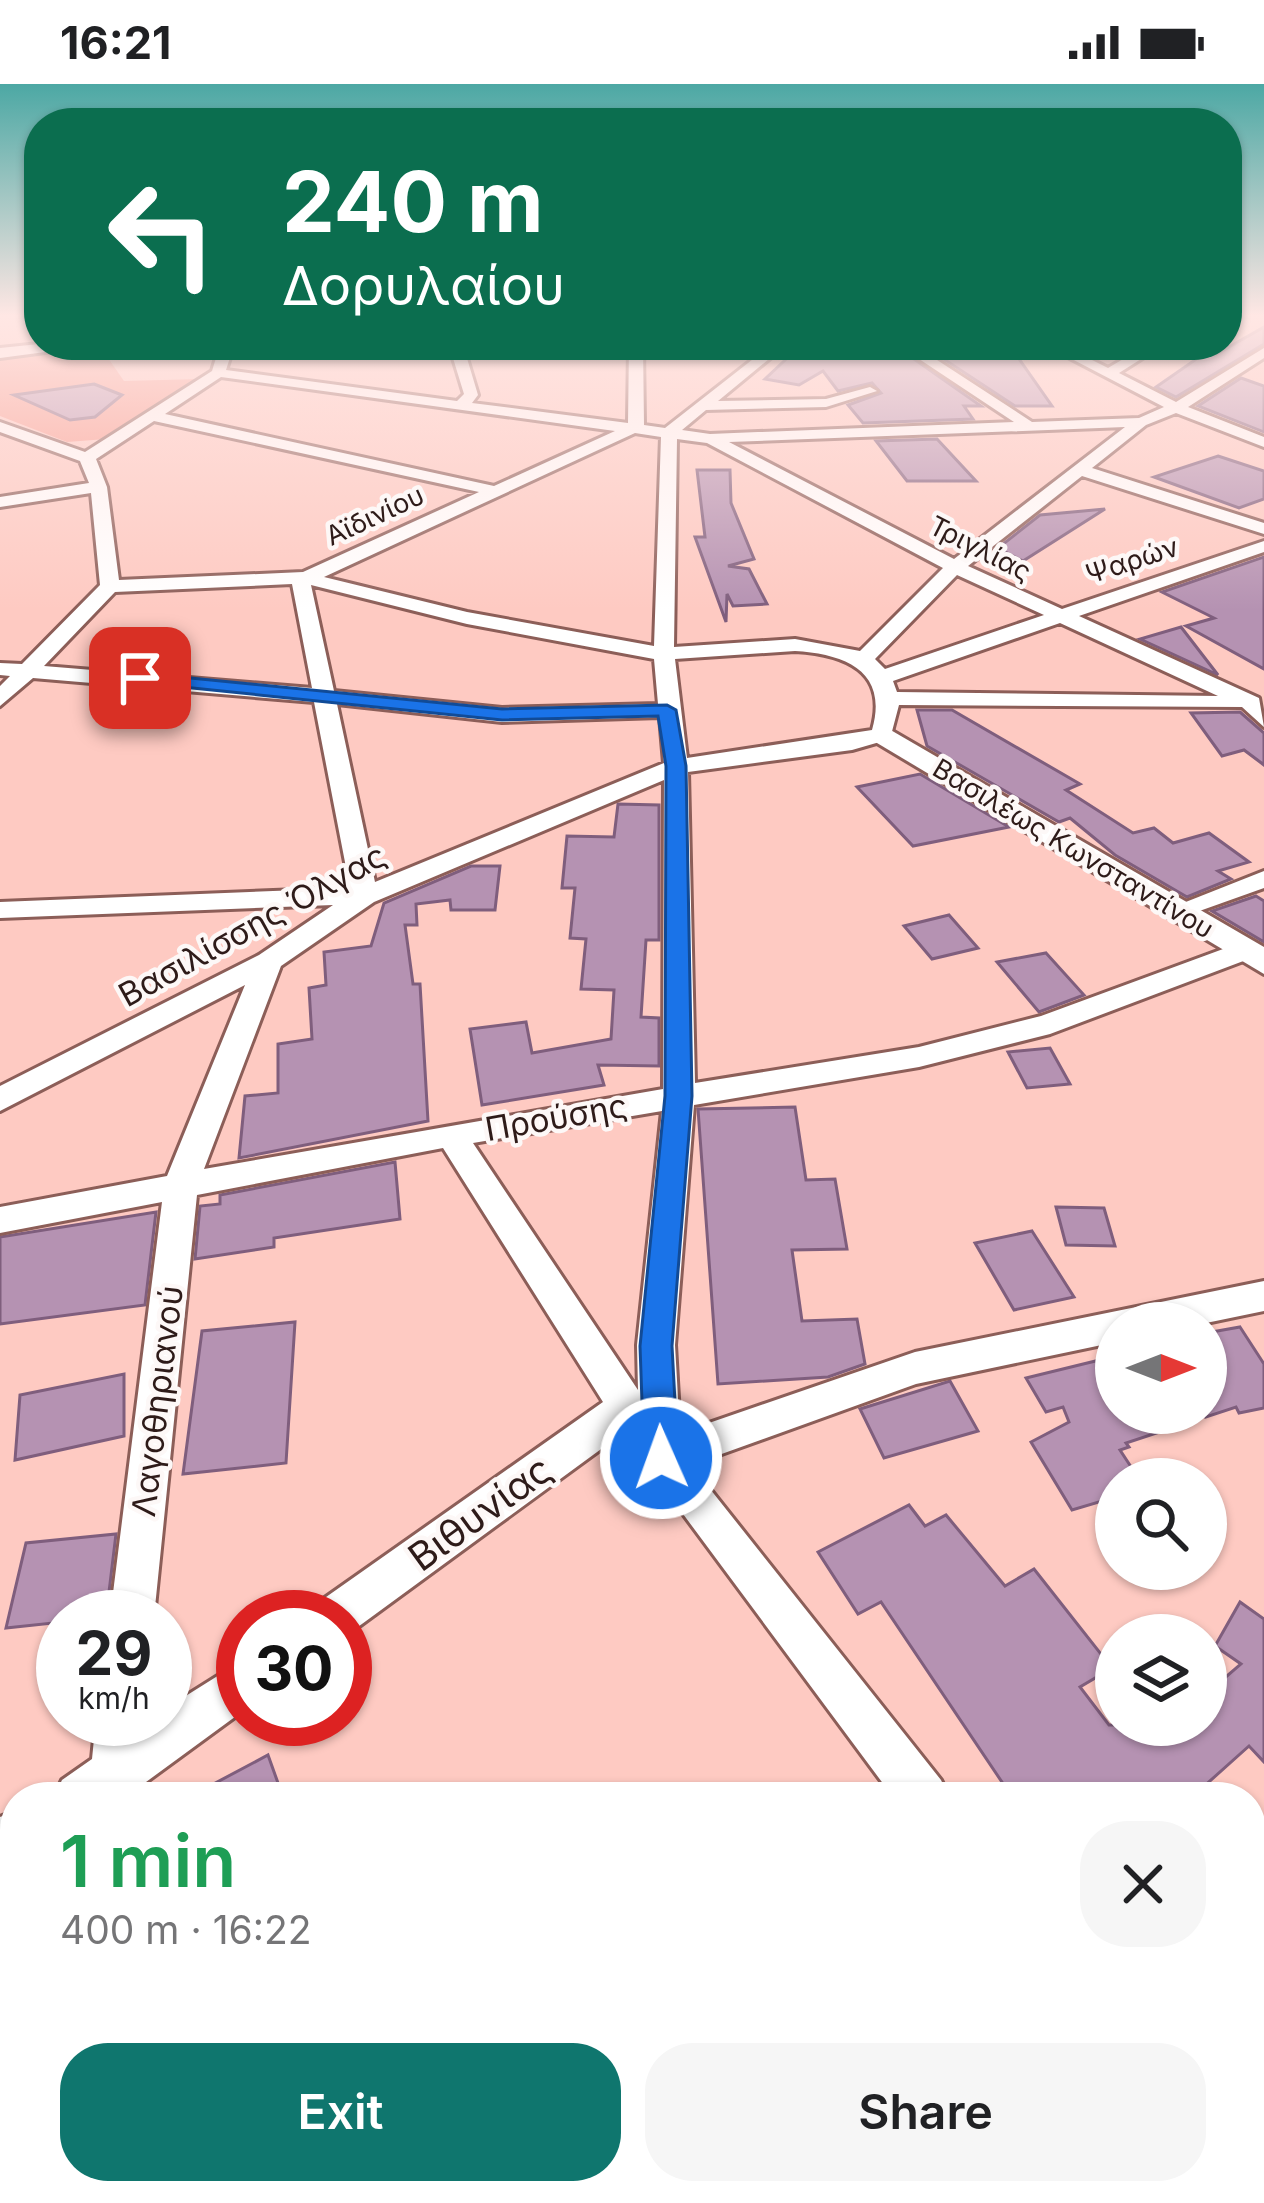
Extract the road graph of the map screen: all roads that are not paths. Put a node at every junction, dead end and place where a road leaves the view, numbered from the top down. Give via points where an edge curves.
1 (158, 412) edge
2 (524, 412) edge
3 (636, 412) edge
4 (695, 412) edge
5 (1008, 412) edge
6 (1168, 412) edge
7 (1187, 412) edge
8 (152, 416) junction
9 (1141, 422) junction
10 (1025, 423) junction
11 (1264, 424) edge
12 (0, 427) edge
13 (636, 428) junction
14 (1231, 430) junction
15 (669, 433) junction
16 (711, 439) junction
17 (1264, 442) edge
18 (87, 458) junction
19 (1081, 470) junction
20 (99, 487) junction
21 (496, 491) junction
22 (0, 502) edge
23 (1264, 529) edge
24 (1264, 546) edge
25 (955, 567) junction
26 (303, 578) junction
27 (110, 586) junction
28 (1052, 615) junction
29 (664, 653) junction
30 (0, 655) edge
31 (863, 659) junction
32 (0, 669) edge
33 (29, 669) junction
34 (885, 688) junction
35 (323, 696) junction
36 (0, 699) edge
37 (1260, 708) edge
38 (667, 710) junction
39 (882, 734) junction
40 (676, 766) junction
41 (1264, 879) edge
42 (364, 896) junction
43 (0, 910) edge
44 (1177, 911) junction
45 (1254, 957) edge
46 (269, 961) junction
47 (679, 1096) junction
48 (0, 1100) edge
49 (451, 1135) junction
50 (182, 1184) junction
51 (0, 1220) edge
52 (1264, 1296) edge
53 (1227, 1304) edge
54 (1095, 1331) edge
55 (626, 1408) junction
56 (661, 1458) junction
57 (135, 1590) edge
58 (372, 1590) edge
59 (216, 1702) edge
60 (110, 1746) edge
61 (97, 1782) edge
62 (102, 1782) edge
63 (912, 1782) edge

1 - 8 street
2 - 13 street, Τριγλίας
3 - 13 street
4 - 15 street
5 - 10 street
6 - 9 street
7 - 14 street
8 - 18 street
8 - 21 street
9 - 10 street
9 - 19 street
10 - 16 street
11 - 14 street
12 - 18 street
13 - 15 street, Τριγλίας
13 - 21 street, Αϊδινίου
14 - 17 street
15 - 16 street, Τριγλίας
15 - 29 street
16 - 25 street, Τριγλίας
18 - 20 street
19 - 23 street
19 - 25 street
20 - 22 street
20 - 27 street
21 - 26 street, Αϊδινίου
24 - 28 street, Ψαρών
25 - 28 street, Τριγλίας
25 - 31 street
26 - 27 street, Αϊδινίου
26 - 29 street via 435,615
26 - 35 street
27 - 33 street
28 - 34 street, Ψαρών
28 - 37 street, Τριγλίας
29 - 31 street via 795,647
29 - 38 street
30 - 33 street
31 - 34 street
32 - 33 street
33 - 35 street
33 - 36 street
34 - 37 street
34 - 39 street
35 - 38 street via 502,715
35 - 42 street
38 - 40 street
39 - 40 street, Βασιλίσσης Όλγας
39 - 44 street, Βασιλέως Κωνσταντίνου
40 - 42 street, Βασιλίσσης Όλγας
40 - 47 street
41 - 44 street
42 - 43 street
42 - 46 street, Βασιλίσσης Όλγας
44 - 45 street, Βασιλέως Κωνσταντίνου
45 - 47 street, Προύσης via 920,1057
46 - 48 street, Βασιλίσσης Όλγας
46 - 50 street, Λαγοθηριανού
47 - 49 street, Προύσης
47 - 56 street via 656,1346
49 - 50 street, Προύσης
49 - 55 street
50 - 51 street, Προύσης
50 - 57 street, Λαγοθηριανού
52 - 53 street
54 - 56 street via 915,1368
55 - 56 street
55 - 58 street, Βιθυνίας
56 - 63 street
59 - 62 street
60 - 61 street

